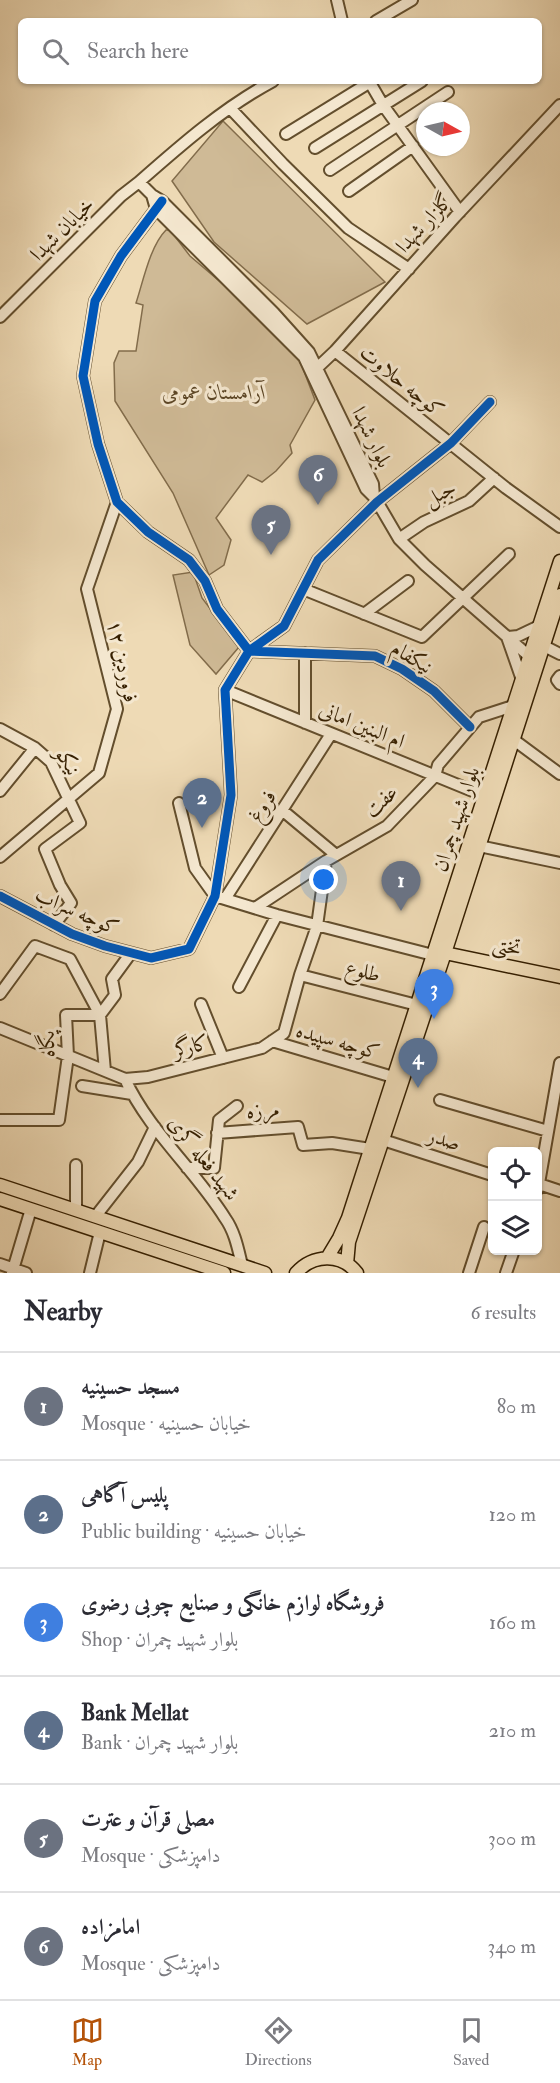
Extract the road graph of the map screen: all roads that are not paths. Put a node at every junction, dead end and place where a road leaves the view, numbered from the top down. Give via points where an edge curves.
1 (337, 0) edge
2 (412, 0) edge
3 (341, 18) edge
4 (381, 18) edge
5 (268, 84) edge
6 (365, 84) edge
7 (372, 84) edge
8 (417, 84) edge
9 (448, 92) dead end
10 (383, 105) junction
11 (560, 105) edge
12 (230, 108) junction
13 (398, 126) junction
14 (286, 134) dead end
15 (413, 146) junction
16 (315, 148) dead end
17 (330, 170) dead end
18 (139, 182) junction
19 (349, 191) dead end
20 (156, 202) junction
21 (460, 212) junction
22 (408, 269) junction
23 (0, 317) edge
24 (335, 351) junction
25 (317, 368) junction
26 (490, 402) dead end
27 (451, 443) junction
28 (494, 478) junction
29 (376, 500) junction
30 (117, 502) junction
31 (560, 527) edge
32 (399, 539) junction
33 (509, 554) dead end
34 (560, 561) edge
35 (408, 581) dead end
36 (303, 589) junction
37 (560, 596) edge
38 (463, 598) junction
39 (364, 614) junction
40 (539, 626) junction
41 (507, 637) junction
42 (544, 645) junction
43 (249, 651) junction
44 (305, 653) junction
45 (560, 654) edge
46 (529, 656) junction
47 (560, 676) edge
48 (522, 680) junction
49 (560, 684) edge
50 (225, 690) junction
51 (513, 706) junction
52 (305, 723) junction
53 (470, 727) junction
54 (0, 729) edge
55 (332, 734) junction
56 (514, 740) junction
57 (35, 748) junction
58 (560, 774) edge
59 (435, 776) junction
60 (0, 791) edge
61 (490, 798) junction
62 (69, 800) junction
63 (179, 803) dead end
64 (282, 810) junction
65 (479, 846) junction
66 (336, 855) junction
67 (0, 857) edge
68 (326, 861) junction
69 (560, 863) edge
70 (0, 896) edge
71 (220, 898) junction
72 (255, 908) junction
73 (277, 915) junction
74 (54, 925) junction
75 (317, 926) junction
76 (131, 953) junction
77 (439, 954) junction
78 (300, 975) junction
79 (560, 977) edge
80 (240, 987) dead end
81 (0, 994) edge
82 (201, 1004) dead end
83 (417, 1005) junction
84 (100, 1015) junction
85 (0, 1028) edge
86 (272, 1041) junction
87 (68, 1056) junction
88 (224, 1058) junction
89 (560, 1063) edge
90 (105, 1071) junction
91 (393, 1077) junction
92 (125, 1079) junction
93 (82, 1086) dead end
94 (132, 1094) junction
95 (440, 1100) dead end
96 (237, 1106) dead end
97 (0, 1120) edge
98 (155, 1127) junction
99 (218, 1133) junction
100 (548, 1133) junction
101 (560, 1138) edge
102 (383, 1140) junction
103 (370, 1149) junction
104 (76, 1165) dead end
105 (542, 1165) edge
106 (187, 1168) junction
107 (488, 1174) edge
108 (0, 1185) edge
109 (542, 1187) edge
110 (560, 1191) edge
111 (0, 1199) edge
112 (31, 1209) junction
113 (76, 1210) junction
114 (95, 1216) junction
115 (484, 1227) dead end
116 (100, 1232) junction
117 (513, 1255) edge
118 (327, 1258) junction
119 (0, 1264) edge
120 (347, 1264) junction
121 (242, 1265) junction
122 (12, 1271) edge
123 (26, 1273) edge
124 (90, 1273) edge
125 (224, 1273) edge
126 (265, 1273) edge
127 (296, 1273) edge
128 (357, 1273) edge
129 (470, 1273) edge
130 (506, 1273) edge

1 - 3 street
2 - 4 street
5 - 12 street, خیابان شهدا
6 - 14 street
7 - 10 street
8 - 10 street
9 - 13 street
10 - 13 street
10 - 16 street
11 - 21 street, گلزار شهدا
12 - 18 street, خیابان شهدا via 201,127
12 - 22 street via 348,228
13 - 15 street
13 - 17 street
15 - 19 street
15 - 21 street
18 - 20 street
18 - 23 street, خیابان شهدا
20 - 25 street, بلوار شهدا via 274,312 309,352
20 - 29 street, بلوار شهدا via 304,357 366,489
20 - 30 street via 95,301 83,376 98,444
21 - 22 street, گلزار شهدا
22 - 24 street, گلزار شهدا
24 - 25 street, گلزار شهدا
24 - 27 street, کوچه حلاوت
25 - 29 street, بلوار شهدا via 373,484
26 - 27 street
27 - 28 street, کوچه حلاوت
27 - 29 street
28 - 31 street, کوچه حلاوت
28 - 32 street, جبل via 469,501 424,522
29 - 32 street
29 - 36 street via 318,560
30 - 43 street via 148,532 189,560 205,581 217,609
30 - 62 street, ۱۲ فروردین via 87,589 117,709 99,773
32 - 38 street
33 - 38 street
34 - 40 main road, بلوار شهید چمران
35 - 39 street
36 - 39 street
36 - 43 street via 284,626
37 - 42 main road, بلوار شهید چمران
38 - 39 street via 422,638
38 - 41 street
40 - 41 street
40 - 46 main road, بلوار شهید چمران
41 - 46 street
41 - 48 street
42 - 45 street
42 - 56 main road, بلوار شهید چمران
43 - 44 street, نیکفام
43 - 50 street
44 - 52 street
44 - 53 street, نیکفام via 375,656 435,691
46 - 48 main road, بلوار شهید چمران
47 - 49 street
48 - 51 main road, بلوار شهید چمران
50 - 52 street, ام البنین امانی
50 - 71 street via 231,795
51 - 53 street, عفت via 478,717
51 - 61 main road, بلوار شهید چمران
52 - 55 street, ام البنین امانی
53 - 59 street, عفت via 438,765
54 - 57 street, نیکو
55 - 59 street, ام البنین امانی
55 - 64 street, فروغ
56 - 58 street
56 - 61 main road, بلوار شهید چمران
57 - 60 street
57 - 62 street, نیکو via 51,762
59 - 61 street, ام البنین امانی
59 - 66 street, عفت via 387,826
61 - 65 main road, بلوار شهید چمران
61 - 77 main road, بلوار شهید چمران
62 - 67 street, ۱۲ فروردین
62 - 74 street, نیکو via 80,824 45,849 71,903
63 - 71 street via 195,868
64 - 66 street
64 - 71 street, فروغ
65 - 69 street
65 - 77 main road, بلوار شهید چمران
66 - 68 street, عفت
68 - 72 street, عفت
68 - 75 street
70 - 74 street, کوچه سراب
71 - 72 street
71 - 76 street, کوچه سراب via 189,949 151,958
72 - 73 street
73 - 75 street
73 - 80 street
74 - 76 street, کوچه سراب
75 - 77 street
75 - 78 street
76 - 84 street via 112,979 115,994
77 - 79 main road, تختی
77 - 83 main road, بلوار شهید چمران
77 - 102 main road, بلوار شهید چمران
78 - 83 street, طلوع
78 - 86 street via 284,1033
81 - 84 street via 35,946 70,959
82 - 88 street
83 - 91 main road, بلوار شهید چمران
84 - 87 street, پگاه via 66,1015
84 - 90 street
85 - 87 street, کارگر
86 - 88 street, کارگر via 262,1048
86 - 91 street, کوچه سپیده
87 - 90 street, کارگر
87 - 97 street, پگاه via 59,1120
88 - 92 street, کارگر
89 - 100 street
90 - 92 street, کارگر
91 - 103 main road, بلوار شهید چمران
92 - 94 street, شهید فعله گری
93 - 94 street
94 - 98 street, شهید فعله گری
95 - 100 street
96 - 99 street via 219,1120
98 - 106 street, شهید فعله گری
98 - 114 street via 138,1162
99 - 103 street, مرزه via 298,1127 303,1145 332,1143
99 - 106 street via 214,1168
100 - 101 street
100 - 105 street
102 - 107 street, صدر
102 - 120 main road, بلوار شهید چمران via 349,1242
103 - 118 main road, بلوار شهید چمران via 348,1218
104 - 113 street
106 - 121 street, شهید فعله گری via 226,1219 236,1238
108 - 113 main road
109 - 110 street
111 - 112 main road
112 - 116 main road
112 - 122 street
113 - 114 main road
114 - 121 main road
115 - 129 street
116 - 124 street
116 - 125 main road
117 - 130 street
118 - 120 main road
118 - 127 main road via 311,1261
119 - 122 street
120 - 128 main road
121 - 126 main road
122 - 123 street

